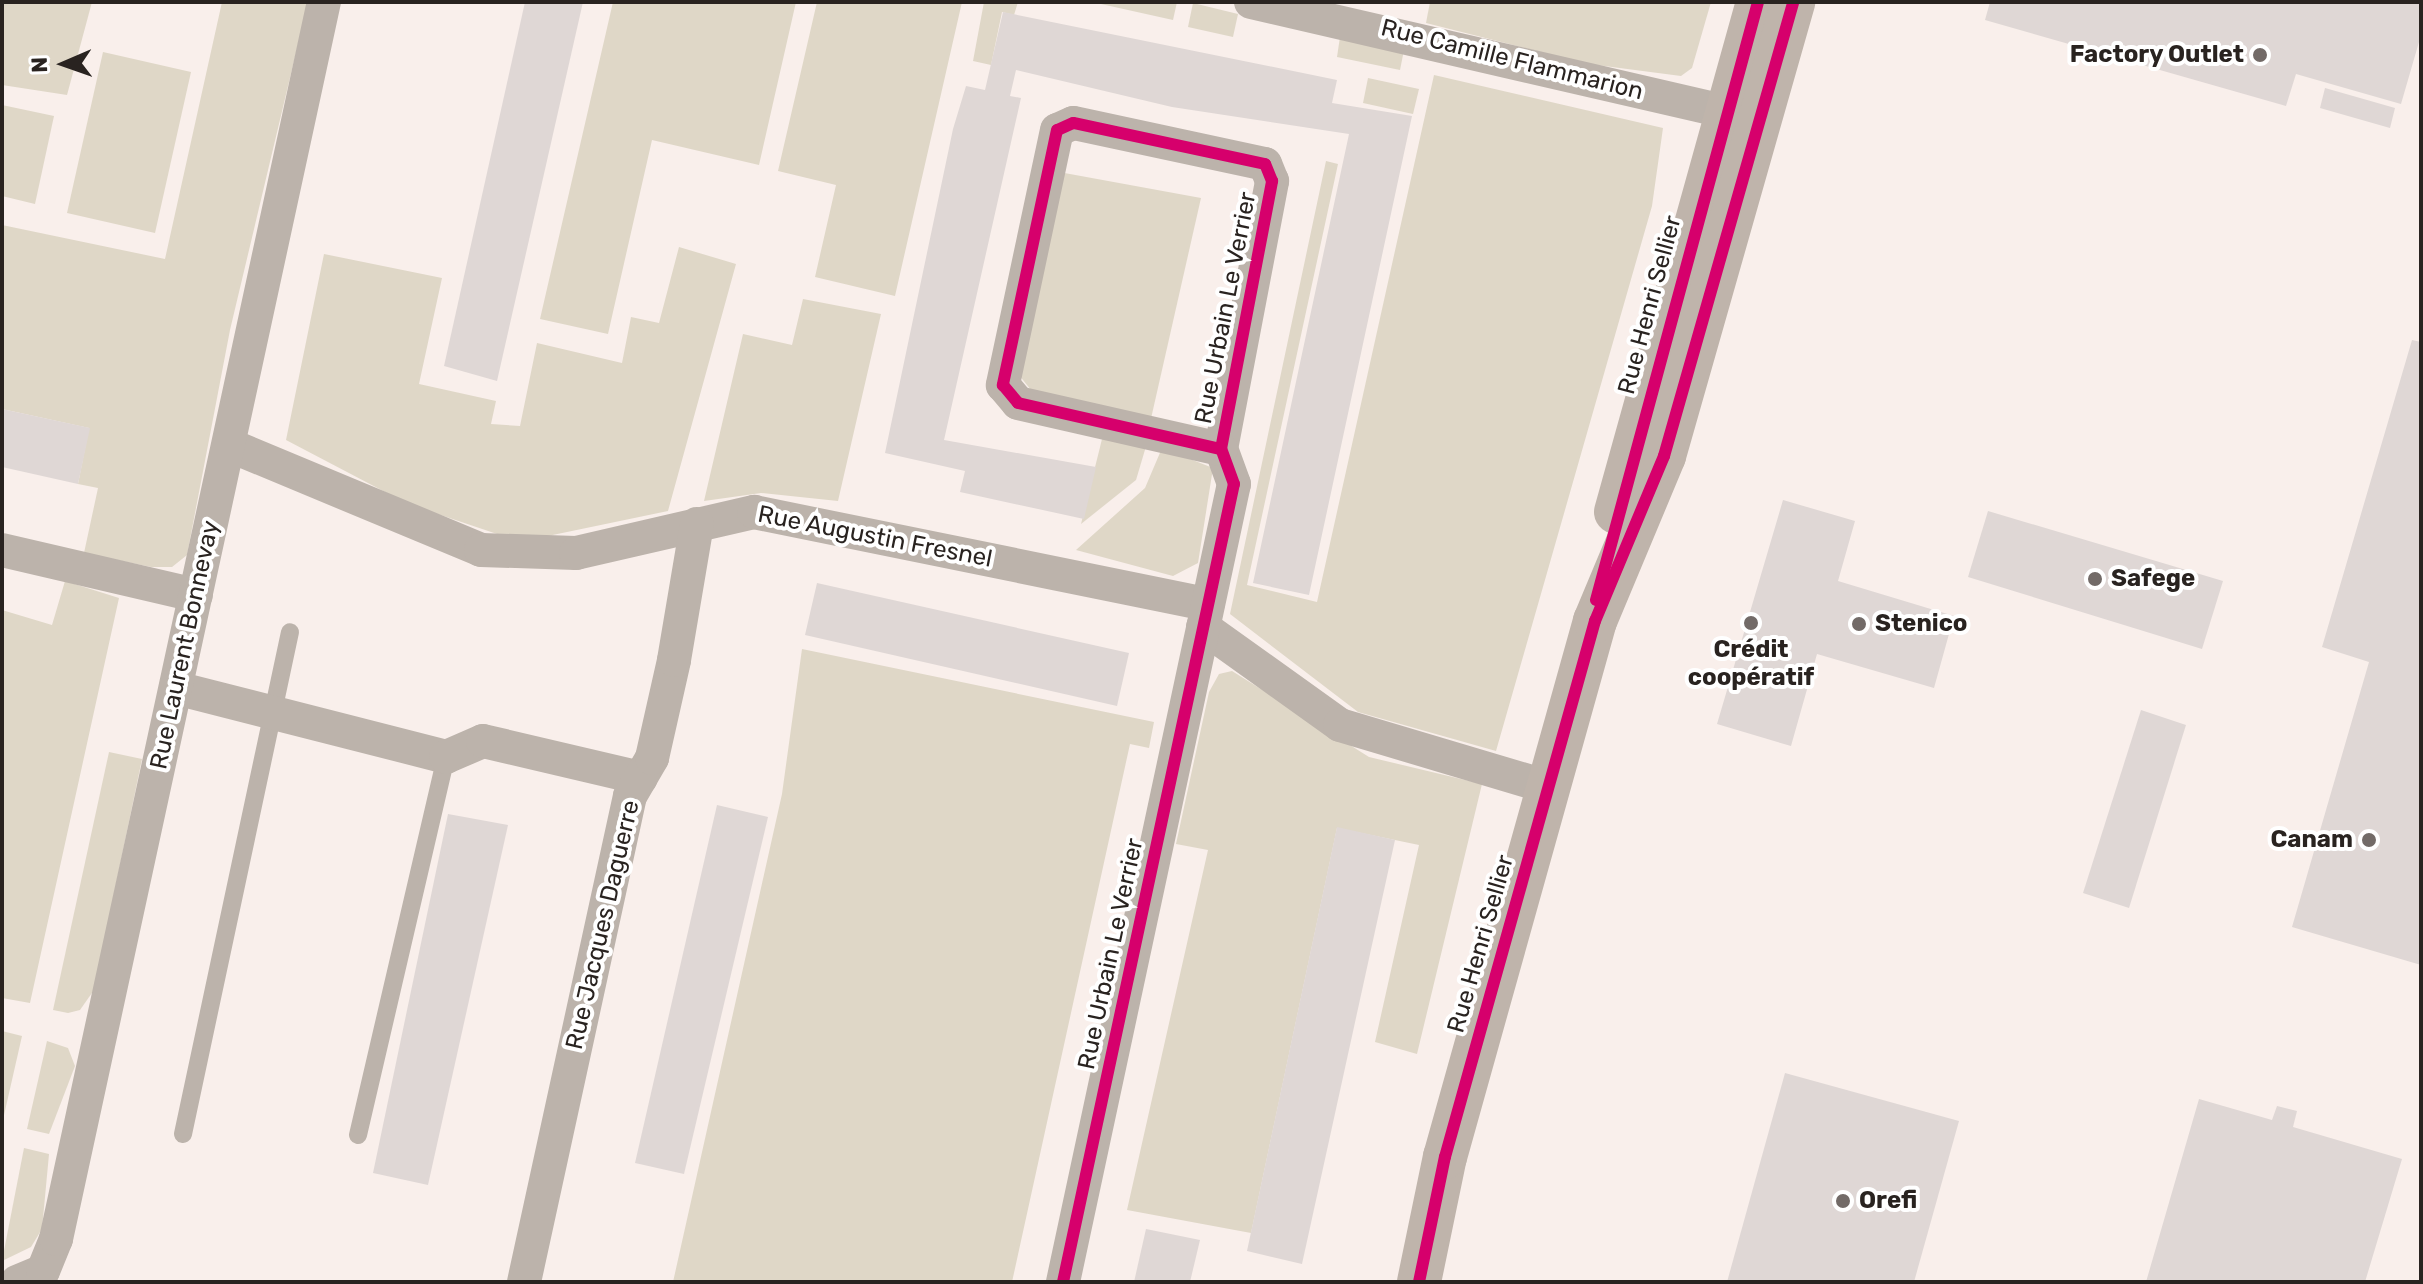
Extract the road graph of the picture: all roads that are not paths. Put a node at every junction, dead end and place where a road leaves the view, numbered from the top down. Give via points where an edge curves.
1 (324, 2) edge
2 (1251, 2) edge
3 (1758, 2) edge
4 (1793, 2) edge
5 (1388, 15) edge
6 (1726, 112) junction
7 (229, 445) junction
8 (1221, 449) junction
9 (697, 524) junction
10 (2, 550) edge
11 (196, 595) junction
12 (1205, 616) junction
13 (1595, 621) junction
14 (290, 632) dead end
15 (176, 688) junction
16 (273, 713) junction
17 (446, 757) junction
18 (641, 778) junction
19 (1548, 787) junction
20 (183, 1134) dead end
21 (358, 1135) dead end
22 (1445, 1157) junction
23 (26, 1282) edge
24 (524, 1282) edge
25 (1063, 1282) edge
26 (1390, 1282) edge
27 (1419, 1282) edge

1 - 7 street, Rue Laurent Bonnevay
2 - 5 street, Rue Camille Flammarion
3 - 6 main road, Rue Henri Sellier
4 - 13 main road, Rue Henri Sellier via 1664,456
5 - 6 street, Rue Camille Flammarion
6 - 13 main road, Rue Henri Sellier via 1598,580
7 - 9 street, Rue Augustin Fresnel via 481,550 576,553
7 - 11 street, Rue Laurent Bonnevay
8 - 8 street, Rue Urbain Le Verrier via 1272,181 1265,164 1073,123 1057,130 1003,385 1018,403
8 - 12 street, Rue Urbain Le Verrier via 1234,484
9 - 12 street, Rue Augustin Fresnel via 779,514
9 - 18 street, Rue Jacques Daguerre via 674,660
10 - 11 street
11 - 15 street, Rue Laurent Bonnevay
12 - 19 street, Rue Augustin Fresnel via 1340,725
12 - 25 street, Rue Urbain Le Verrier
13 - 19 main road, Rue Henri Sellier
14 - 16 lane
15 - 16 street
15 - 23 street, Rue Laurent Bonnevay via 51,1260
16 - 17 street
16 - 20 lane
17 - 18 street via 483,741
17 - 21 lane
18 - 24 street, Rue Jacques Daguerre via 630,796
19 - 22 main road, Rue Henri Sellier
22 - 26 main road, Rue Henri Sellier
22 - 27 main road, Rue Henri Sellier

